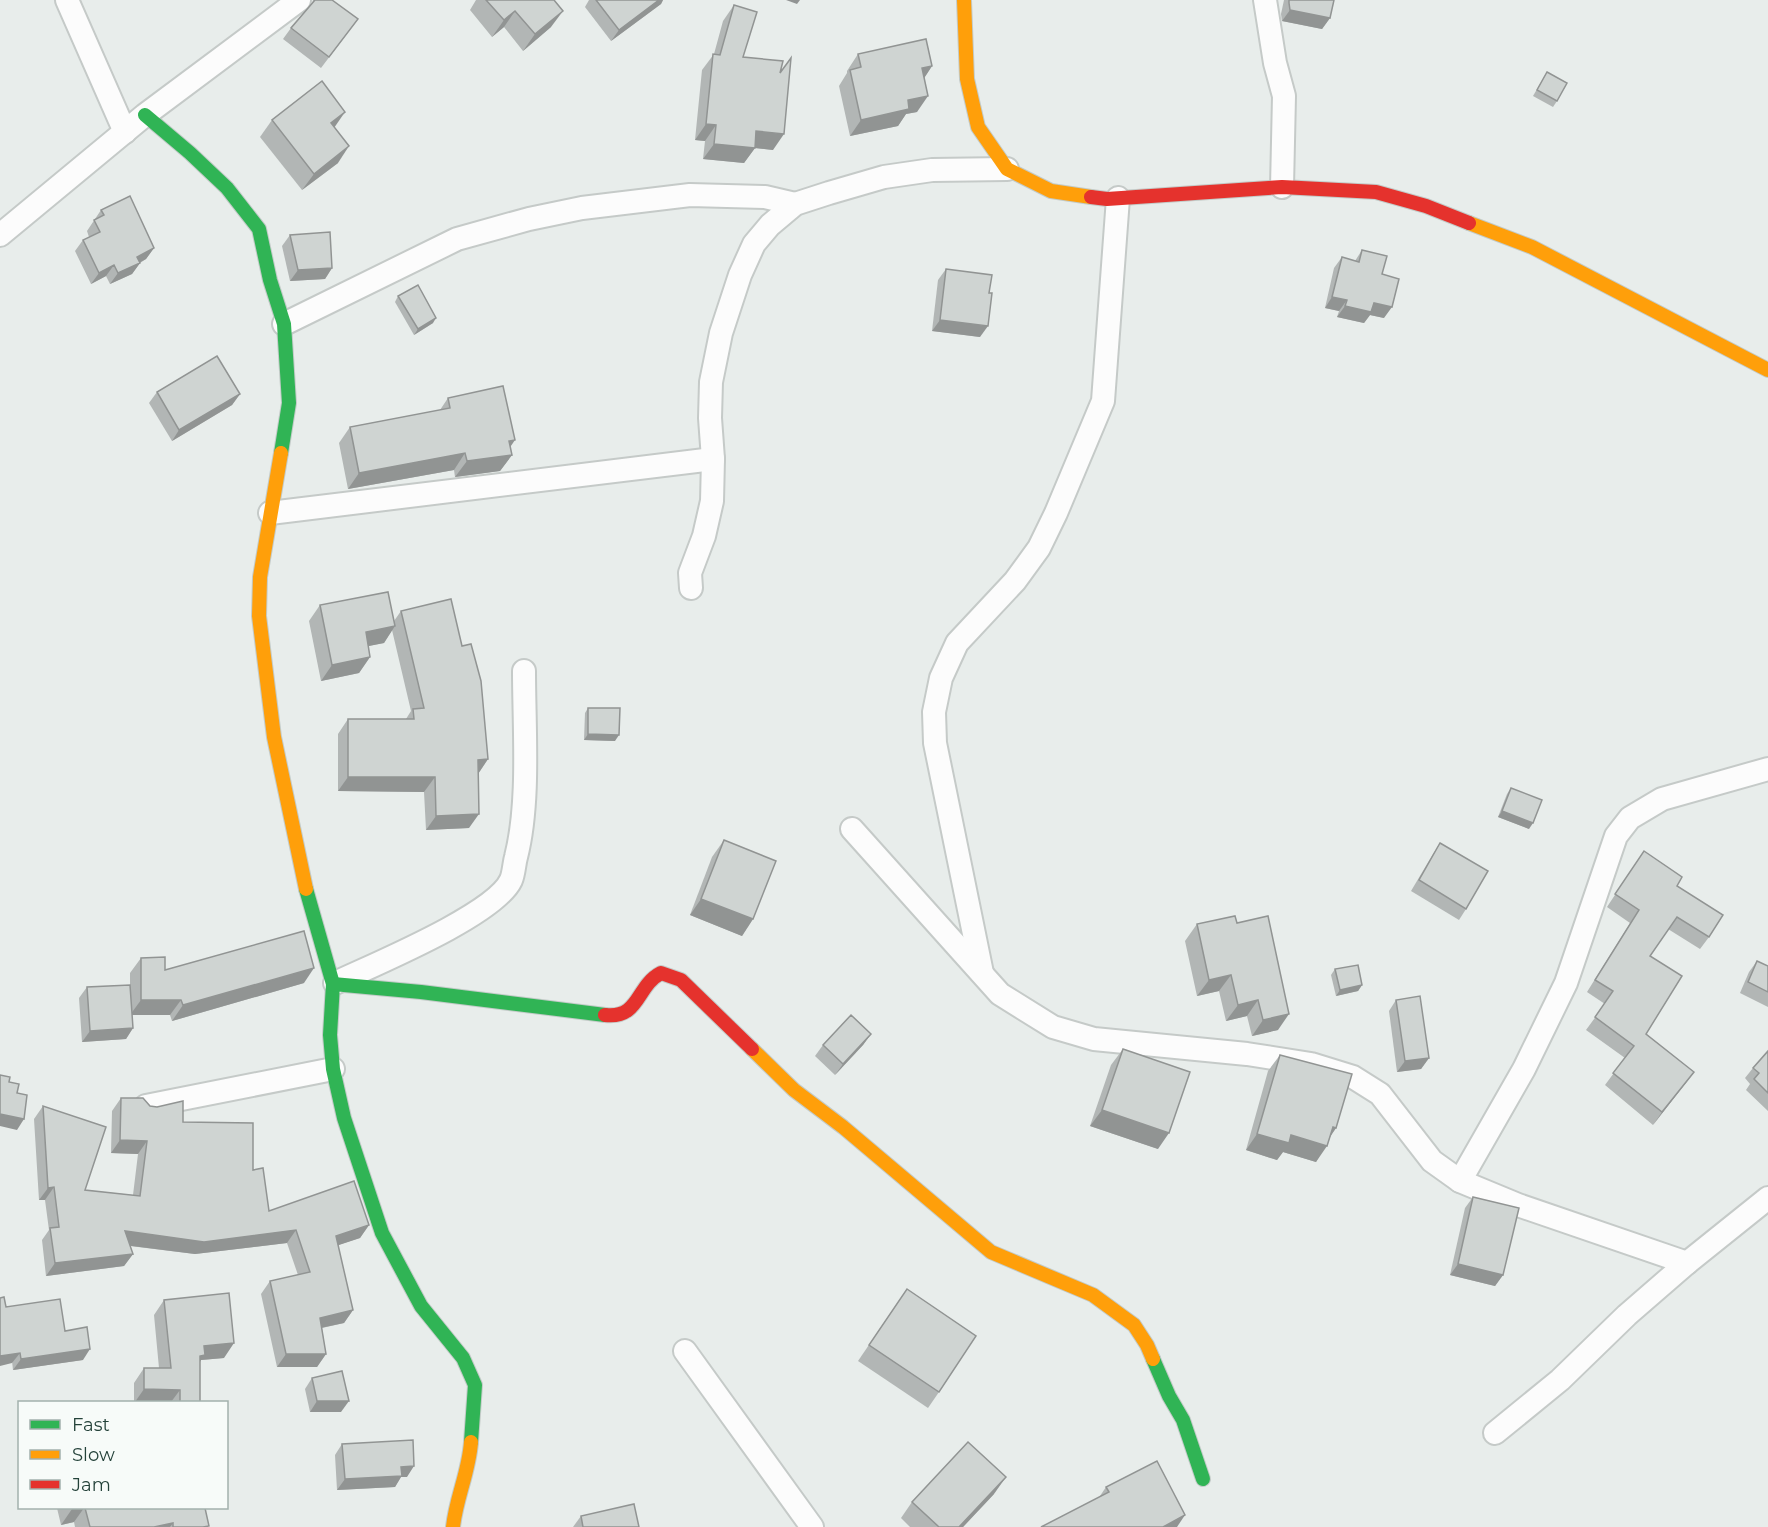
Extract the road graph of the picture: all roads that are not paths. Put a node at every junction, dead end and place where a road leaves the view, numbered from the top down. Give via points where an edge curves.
1 (67, 0) edge
2 (299, 0) edge
3 (964, 0) edge
4 (1265, 0) edge
5 (146, 115) junction
6 (125, 132) junction
7 (1007, 169) junction
8 (1282, 187) junction
9 (1118, 198) junction
10 (795, 204) junction
11 (0, 235) edge
12 (284, 324) junction
13 (1768, 370) edge
14 (713, 459) junction
15 (270, 513) junction
16 (691, 588) dead end
17 (524, 671) dead end
18 (1768, 769) edge
19 (852, 829) dead end
20 (982, 974) junction
21 (333, 984) junction
22 (333, 1069) junction
23 (146, 1106) edge
24 (1460, 1181) junction
25 (1768, 1198) edge
26 (1687, 1263) junction
27 (685, 1351) dead end
28 (1495, 1433) dead end
29 (1203, 1479) dead end
30 (453, 1527) edge
31 (812, 1527) edge

1 - 6 street
2 - 5 street
3 - 7 street via 967,79 978,127
4 - 8 street via 1284,96
5 - 6 street
5 - 12 street via 226,188 259,229
6 - 11 street
7 - 9 street via 1051,191
7 - 10 street via 932,170 884,177
8 - 9 street
8 - 13 street via 1376,192 1426,206 1532,247
9 - 20 street via 1103,401 1039,548 957,643 941,678 934,712 935,743
10 - 12 street via 765,197 690,195 582,208 529,219 457,239
10 - 14 street via 754,244 720,333 711,382
12 - 15 street via 289,403
14 - 15 street
14 - 16 street via 712,501 690,573
15 - 21 street via 260,577 259,616 274,736 299,863
17 - 21 street via 522,834 510,880 501,893 460,922
18 - 24 street via 1662,799 1623,827 1566,983 1524,1069
19 - 20 street
20 - 24 street via 1000,994 1053,1027 1094,1039 1247,1054 1311,1064 1353,1077 1380,1094 1432,1161
21 - 22 street
21 - 29 street via 615,1016 632,1009 652,977 661,973 681,980 794,1090 991,1252 1093,1295 1134,1325 1183,1420
22 - 23 street
22 - 30 street via 344,1118 382,1233 421,1306 463,1358 475,1385 470,1461
24 - 26 street via 1518,1206
25 - 26 street
26 - 28 street via 1560,1380
27 - 31 street

